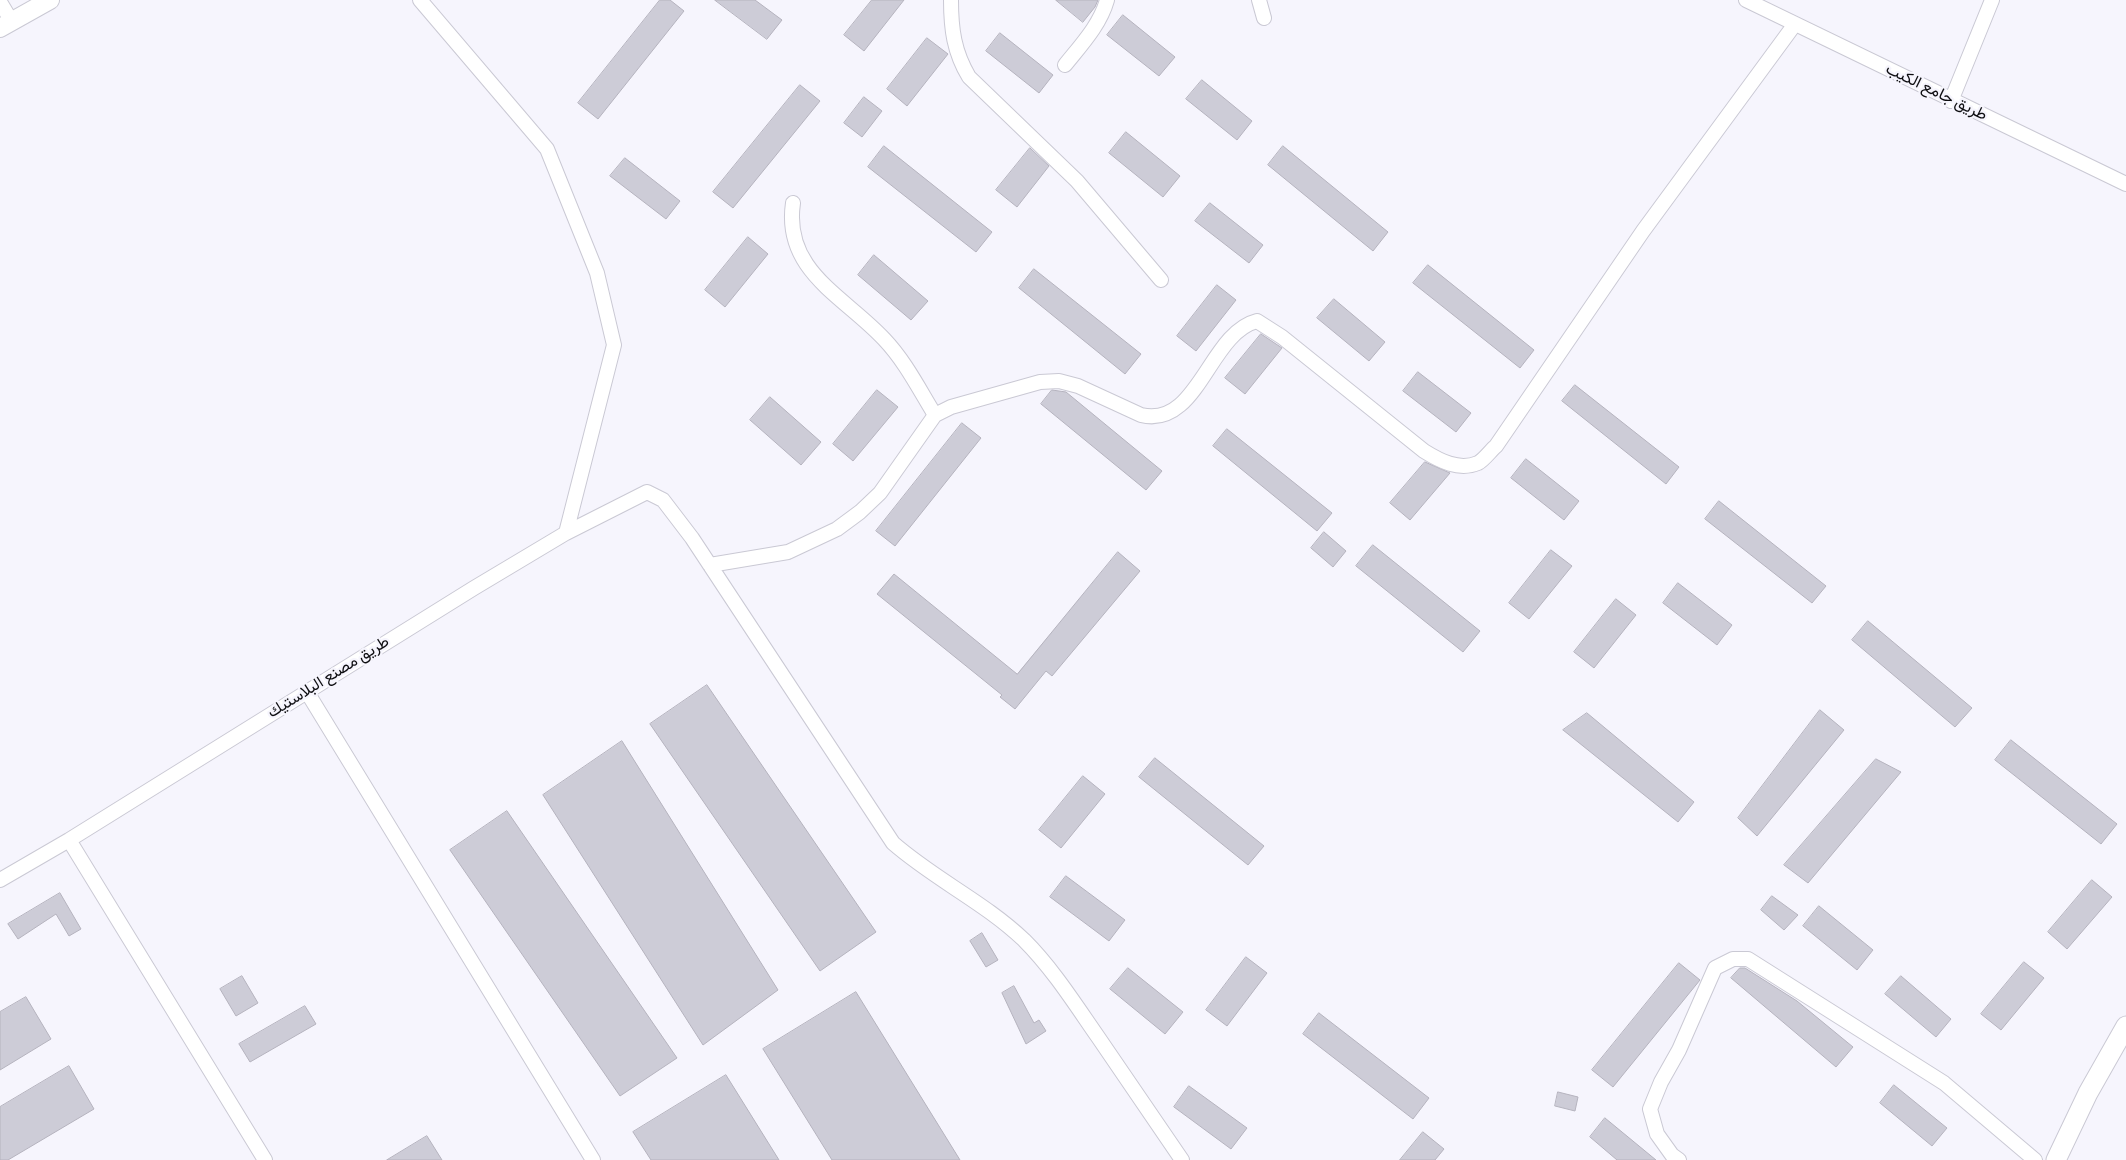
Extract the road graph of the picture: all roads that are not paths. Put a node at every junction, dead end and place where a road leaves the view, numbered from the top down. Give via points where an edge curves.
1 (50, 0) edge
2 (420, 0) edge
3 (951, 0) edge
4 (1107, 0) edge
5 (1258, 0) edge
6 (1746, 0) edge
7 (1992, 0) edge
8 (0, 2) edge
9 (1264, 18) dead end
10 (1795, 24) junction
11 (6, 25) edge
12 (1065, 66) dead end
13 (1952, 101) junction
14 (2126, 184) edge
15 (794, 203) dead end
16 (1161, 280) dead end
17 (935, 415) junction
18 (566, 533) junction
19 (710, 565) junction
20 (308, 692) junction
21 (69, 840) junction
22 (0, 880) edge
23 (2126, 1026) edge
24 (265, 1160) edge
25 (593, 1160) edge
26 (1182, 1160) edge
27 (1679, 1160) edge
28 (2035, 1160) edge
29 (2056, 1160) edge

1 - 11 street
2 - 18 street via 547,149 597,273 614,345
3 - 16 street via 951,33 958,60 969,77 1077,181
4 - 12 street via 1091,32
5 - 9 street
6 - 10 street, طريق جامع الكيب
7 - 13 street
8 - 11 street
10 - 13 street, طريق جامع الكيب
10 - 17 street via 1649,223 1496,446 1479,462 1444,463 1424,451 1282,337 1257,321 1246,324 1234,335 1184,402 1165,416 1152,418 1141,415 1078,386 1059,381 1040,382 1002,392
13 - 14 street, طريق جامع الكيب
15 - 17 street via 792,232 800,256 828,289 883,338
17 - 19 street via 880,493 837,529 788,552
18 - 19 street, طريق مصنع البلاستيك via 647,492 663,500
18 - 20 street, طريق مصنع البلاستيك
19 - 26 street via 892,843 916,863 999,918 1025,942 1053,973
20 - 21 street, طريق مصنع البلاستيك
20 - 25 street
21 - 22 street, طريق مصنع البلاستيك
21 - 24 street
23 - 29 main road via 2088,1093
27 - 28 street via 1657,1134 1650,1109 1680,1050 1715,968 1734,958 1748,959 1944,1083

